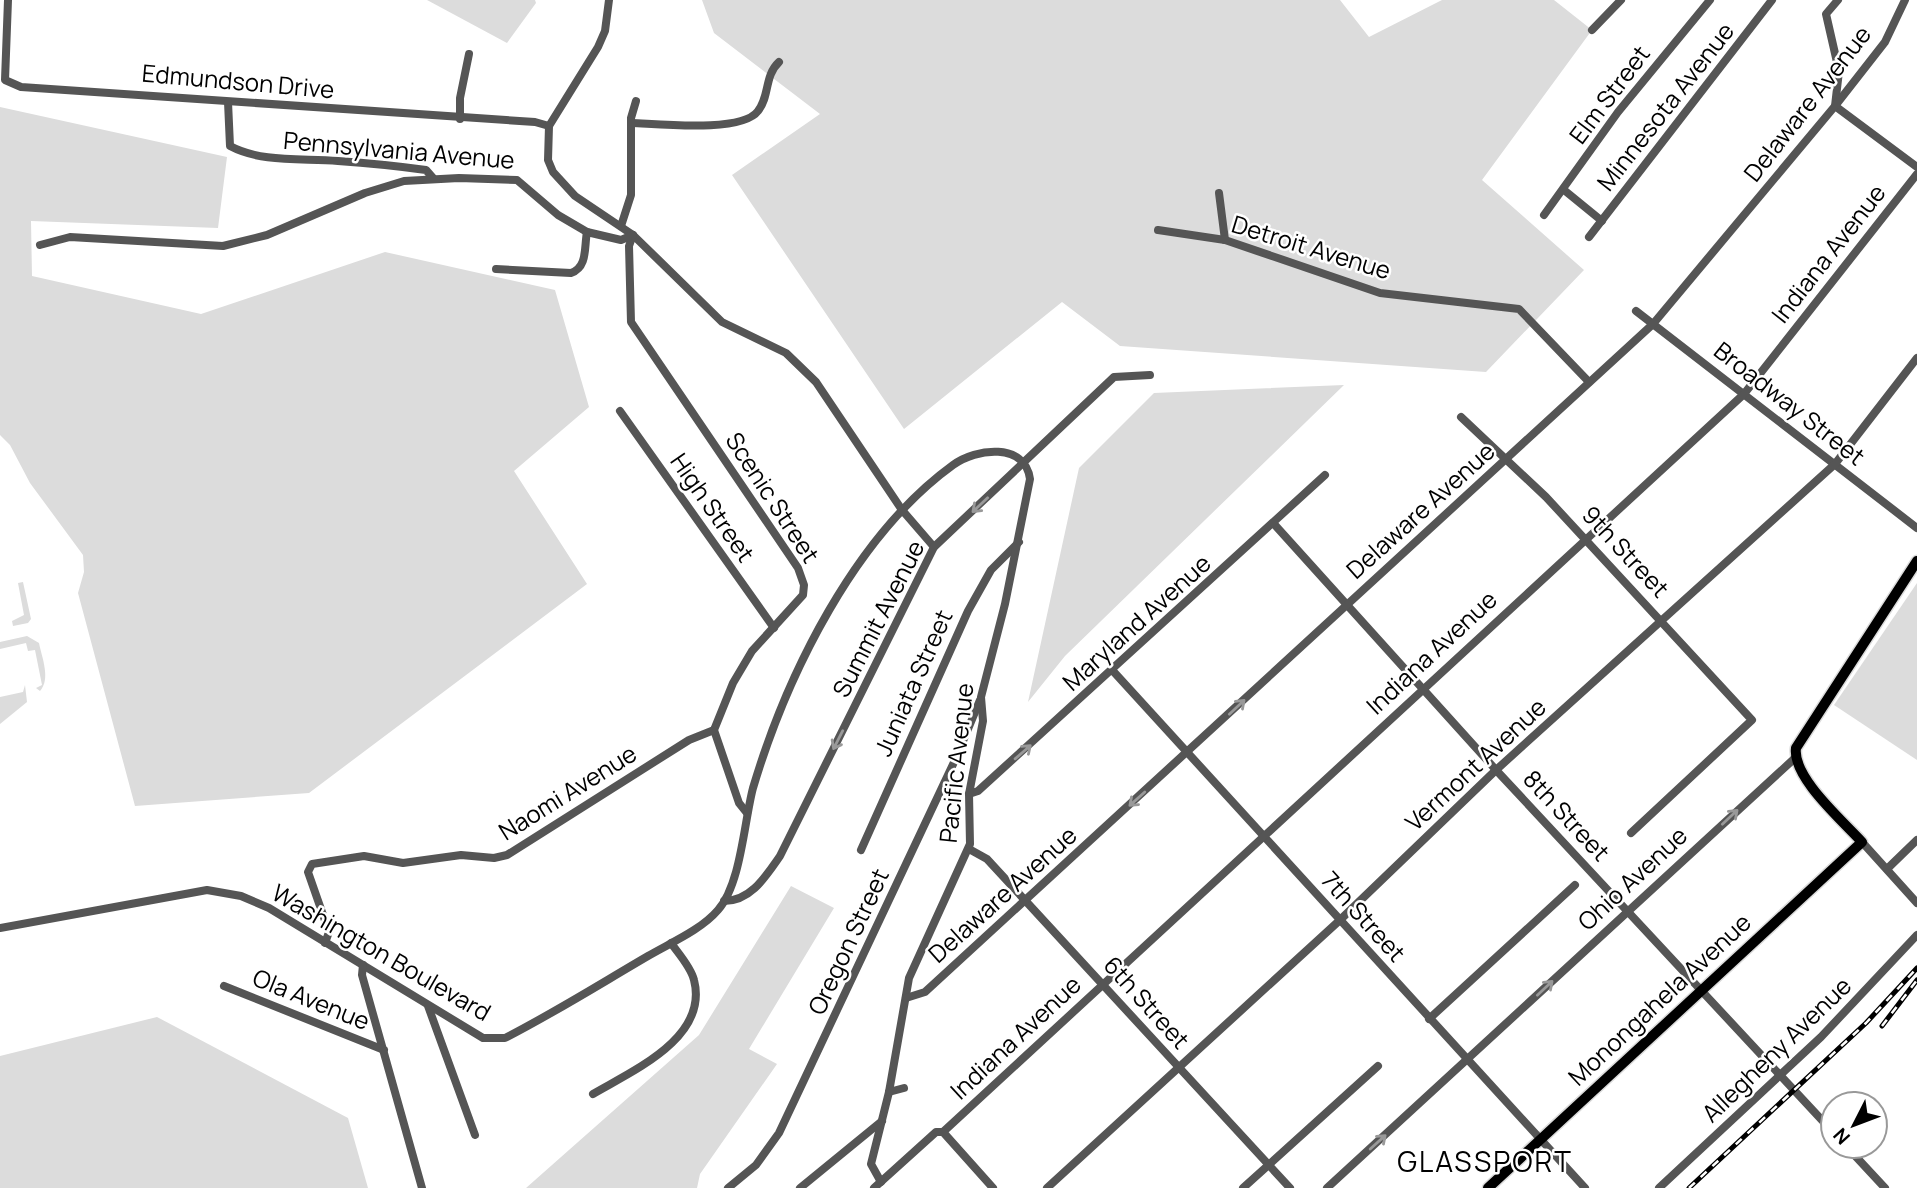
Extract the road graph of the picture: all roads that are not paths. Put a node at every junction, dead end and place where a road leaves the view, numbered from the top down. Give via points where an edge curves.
1 (8, 0) edge
2 (609, 0) edge
3 (1621, 0) edge
4 (1710, 0) edge
5 (1772, 0) edge
6 (1838, 0) edge
7 (1905, 0) edge
8 (1592, 30) dead end
9 (469, 54) dead end
10 (779, 62) dead end
11 (636, 101) dead end
12 (228, 102) junction
13 (1835, 106) junction
14 (460, 119) junction
15 (632, 123) junction
16 (549, 126) junction
17 (1917, 167) edge
18 (1917, 174) edge
19 (433, 178) junction
20 (1564, 190) junction
21 (1219, 194) dead end
22 (1544, 215) dead end
23 (1602, 221) junction
24 (621, 226) junction
25 (1158, 230) dead end
26 (587, 232) junction
27 (633, 235) junction
28 (1589, 237) dead end
29 (1225, 240) junction
30 (40, 245) dead end
31 (496, 269) dead end
32 (1636, 311) dead end
33 (1653, 324) junction
34 (1917, 358) edge
35 (1150, 375) dead end
36 (1589, 382) junction
37 (1744, 394) junction
38 (620, 411) dead end
39 (1461, 417) dead end
40 (1508, 459) junction
41 (1025, 462) junction
42 (1835, 464) junction
43 (1325, 475) dead end
44 (902, 510) junction
45 (1273, 524) junction
46 (1917, 528) edge
47 (1584, 540) junction
48 (1018, 542) junction
49 (934, 547) junction
50 (1917, 561) edge
51 (1346, 604) junction
52 (1662, 624) junction
53 (774, 628) junction
54 (1112, 671) junction
55 (1423, 688) junction
56 (981, 697) junction
57 (714, 730) junction
58 (1188, 753) junction
59 (1795, 758) junction
60 (1496, 770) junction
61 (970, 794) junction
62 (747, 813) junction
63 (1631, 833) dead end
64 (1263, 836) junction
65 (1917, 840) edge
66 (1862, 842) junction
67 (969, 849) junction
68 (860, 850) dead end
69 (1888, 869) junction
70 (1575, 885) dead end
71 (724, 901) junction
72 (1026, 901) junction
73 (1917, 903) edge
74 (1629, 911) junction
75 (1340, 920) junction
76 (0, 928) edge
77 (1917, 935) edge
78 (326, 943) junction
79 (671, 943) junction
80 (363, 965) junction
81 (1103, 984) junction
82 (225, 986) dead end
83 (1702, 989) junction
84 (906, 998) junction
85 (428, 1006) junction
86 (1429, 1019) junction
87 (384, 1050) junction
88 (1468, 1060) junction
89 (1378, 1066) dead end
90 (1177, 1067) junction
91 (1780, 1074) junction
92 (904, 1088) dead end
93 (889, 1092) junction
94 (593, 1094) dead end
95 (1819, 1117) edge
96 (882, 1121) junction
97 (939, 1132) junction
98 (475, 1135) dead end
99 (1541, 1140) junction
100 (1859, 1160) edge
101 (1269, 1164) junction
102 (878, 1185) edge
103 (422, 1188) edge
104 (727, 1188) edge
105 (800, 1188) edge
106 (993, 1188) edge
107 (1047, 1188) edge
108 (1243, 1188) edge
109 (1290, 1188) edge
110 (1327, 1188) edge
111 (1488, 1188) edge
112 (1585, 1188) edge
113 (1659, 1188) edge
114 (1885, 1188) edge

1 - 12 street, Edmundson Drive via 5,80 11,85
2 - 16 street via 601,39
3 - 8 street
4 - 20 street, Elm Street via 1618,112
5 - 23 street, Minnesota Avenue
6 - 13 street via 1826,13 1839,71
7 - 13 street, Delaware Avenue via 1885,42
9 - 14 street
10 - 15 street via 769,75 762,105 751,119
11 - 15 street
12 - 14 street, Edmundson Drive
12 - 19 street, Pennsylvania Avenue via 230,146 240,151 271,158 426,170
13 - 17 street
13 - 33 street, Delaware Avenue
14 - 16 street, Edmundson Drive
15 - 24 street via 631,195
16 - 24 street via 548,160 560,183
18 - 37 street, Indiana Avenue
19 - 26 street, Pennsylvania Avenue via 517,180 558,215
19 - 30 street via 365,193 296,225 239,243 203,246 70,237
20 - 22 street, Elm Street
20 - 23 street
21 - 29 street
23 - 28 street, Minnesota Avenue
24 - 27 street
25 - 29 street, Detroit Avenue
26 - 27 street, Pennsylvania Avenue via 621,240
26 - 31 street via 583,265 578,271
27 - 44 street via 722,322 800,363
27 - 53 street, Scenic Street via 629,246 631,322 798,568 803,595
29 - 36 street, Detroit Avenue via 1380,293 1519,309
32 - 33 street, Broadway Street
33 - 36 street, Delaware Avenue
33 - 37 street, Broadway Street
34 - 42 street, Vermont Avenue
35 - 41 street, Summit Avenue via 1114,377
36 - 40 street, Delaware Avenue
37 - 42 street, Broadway Street
37 - 47 street, Indiana Avenue
38 - 53 street, High Street
39 - 40 street, 9th Street
40 - 47 street, 9th Street
40 - 51 street, Delaware Avenue
41 - 44 street via 999,451 963,458
41 - 48 street, Pacific Avenue via 1030,478
41 -> 49 street, Summit Avenue
42 - 46 street, Broadway Street
42 - 52 street, Vermont Avenue
43 - 45 street, Maryland Avenue
44 - 49 street
44 - 62 street via 847,580 822,625 775,726
45 - 51 street, 8th Street
45 - 54 street, Maryland Avenue
47 - 52 street, 9th Street
47 - 55 street, Indiana Avenue
48 - 56 street, Pacific Avenue
48 - 68 street, Juniata Street via 991,570 968,611
49 -> 71 street, Summit Avenue via 780,856 747,895
50 - 59 main road, Ohio Avenue via 1802,737
51 - 55 street, 8th Street
58 -> 51 street, Delaware Avenue
52 - 60 street, Vermont Avenue
52 - 63 street, 9th Street via 1752,720
53 - 57 street, Scenic Street via 752,651 733,683
54 - 58 street, 7th Street
61 -> 54 street, Maryland Avenue
55 - 60 street, 8th Street
55 - 64 street, Indiana Avenue
56 - 61 street, Pacific Avenue via 983,721
56 - 104 street, Oregon Street via 779,1133 756,1165
57 - 62 street via 739,803
57 - 78 street, Naomi Avenue via 689,740 507,855 461,855 403,863 364,856 312,864 308,872 329,932
58 - 64 street, 7th Street
58 -> 72 street, Delaware Avenue
59 - 66 main road via 1806,781
74 -> 59 street, Ohio Avenue
60 - 74 street, 8th Street
60 - 75 street, Vermont Avenue
61 - 67 street, Pacific Avenue
62 - 71 street
64 - 75 street, 7th Street
64 - 81 street, Indiana Avenue
65 - 69 street
66 - 69 street
66 - 83 main road, Monongahela Avenue
67 - 72 street, 6th Street via 987,859
67 - 84 street, Pacific Avenue via 909,978
69 - 73 street
70 - 86 street
71 - 79 street, Washington Boulevard via 709,918
72 - 81 street, 6th Street
72 - 84 street, Delaware Avenue via 925,992
74 - 83 street, 8th Street
88 -> 74 street, Ohio Avenue
75 - 86 street, 7th Street
75 - 90 street, Vermont Avenue
76 - 78 street, Washington Boulevard via 207,890 241,896 269,908
77 - 91 street, Allegheny Avenue via 1849,1009
78 - 80 street, Washington Boulevard
79 - 85 street, Washington Boulevard via 505,1038 483,1038
79 - 94 street via 694,978 695,999 687,1025 659,1054
80 - 85 street, Washington Boulevard
80 - 87 street, Ola Avenue
81 - 90 street, 6th Street
81 - 97 street, Indiana Avenue
82 - 87 street, Ola Avenue
83 - 91 street, 8th Street
83 - 99 main road, Monongahela Avenue
84 - 93 street, Pacific Avenue
85 - 98 street
86 - 88 street, 7th Street
87 - 103 street, Ola Avenue
88 - 99 street, 7th Street
110 -> 88 street, Ohio Avenue
89 - 101 street
90 - 101 street, 6th Street
90 - 107 street, Vermont Avenue
91 - 95 street, 8th Street
91 - 113 street, Allegheny Avenue
92 - 93 street
93 - 96 street, Pacific Avenue
96 - 102 street, Pacific Avenue via 871,1164
96 - 105 street
97 - 102 street, Indiana Avenue
97 - 106 street
99 - 111 main road, Monongahela Avenue
99 - 112 street, 7th Street
100 - 114 street
101 - 108 street
101 - 109 street, 6th Street

